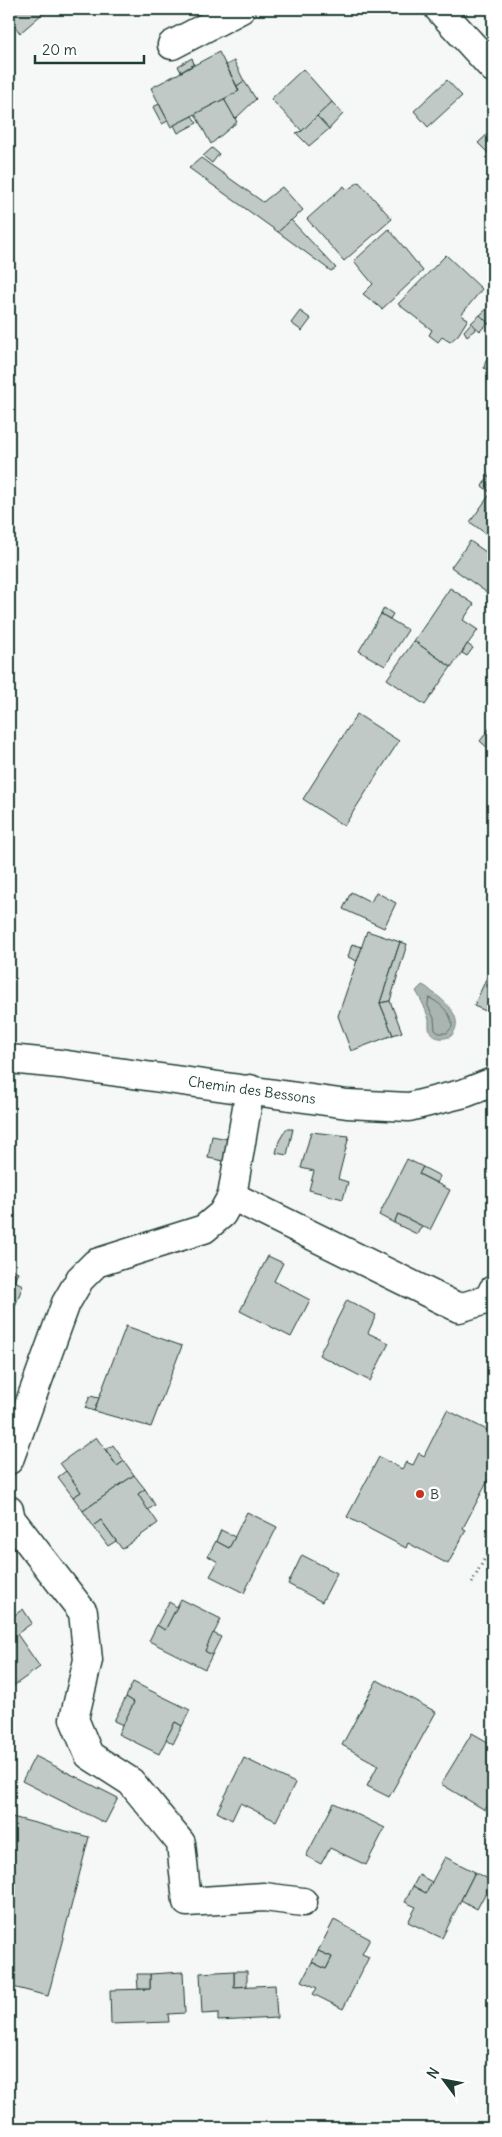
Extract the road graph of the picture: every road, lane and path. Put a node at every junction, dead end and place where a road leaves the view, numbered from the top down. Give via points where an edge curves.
1 (241, 9) edge
2 (439, 9) edge
3 (172, 45) dead end
4 (493, 68) edge
5 (9, 1059) edge
6 (493, 1082) edge
7 (250, 1089) junction
8 (232, 1196) junction
9 (493, 1290) edge
10 (9, 1460) edge
11 (9, 1510) edge
12 (493, 1542) edge
13 (472, 1583) dead end
14 (303, 1902) dead end

1 - 3 street
2 - 4 street
5 - 7 street, Chemin des Bessons
6 - 7 street, Chemin des Bessons via 465,1093 409,1107 347,1104
7 - 8 street
8 - 9 street via 459,1308 489,1299
8 - 10 street via 222,1214 204,1229 96,1263 80,1279 66,1303
11 - 14 street via 12,1519 84,1612 88,1660 74,1719 89,1755 131,1782 181,1843 187,1902 264,1897
12 - 13 path

